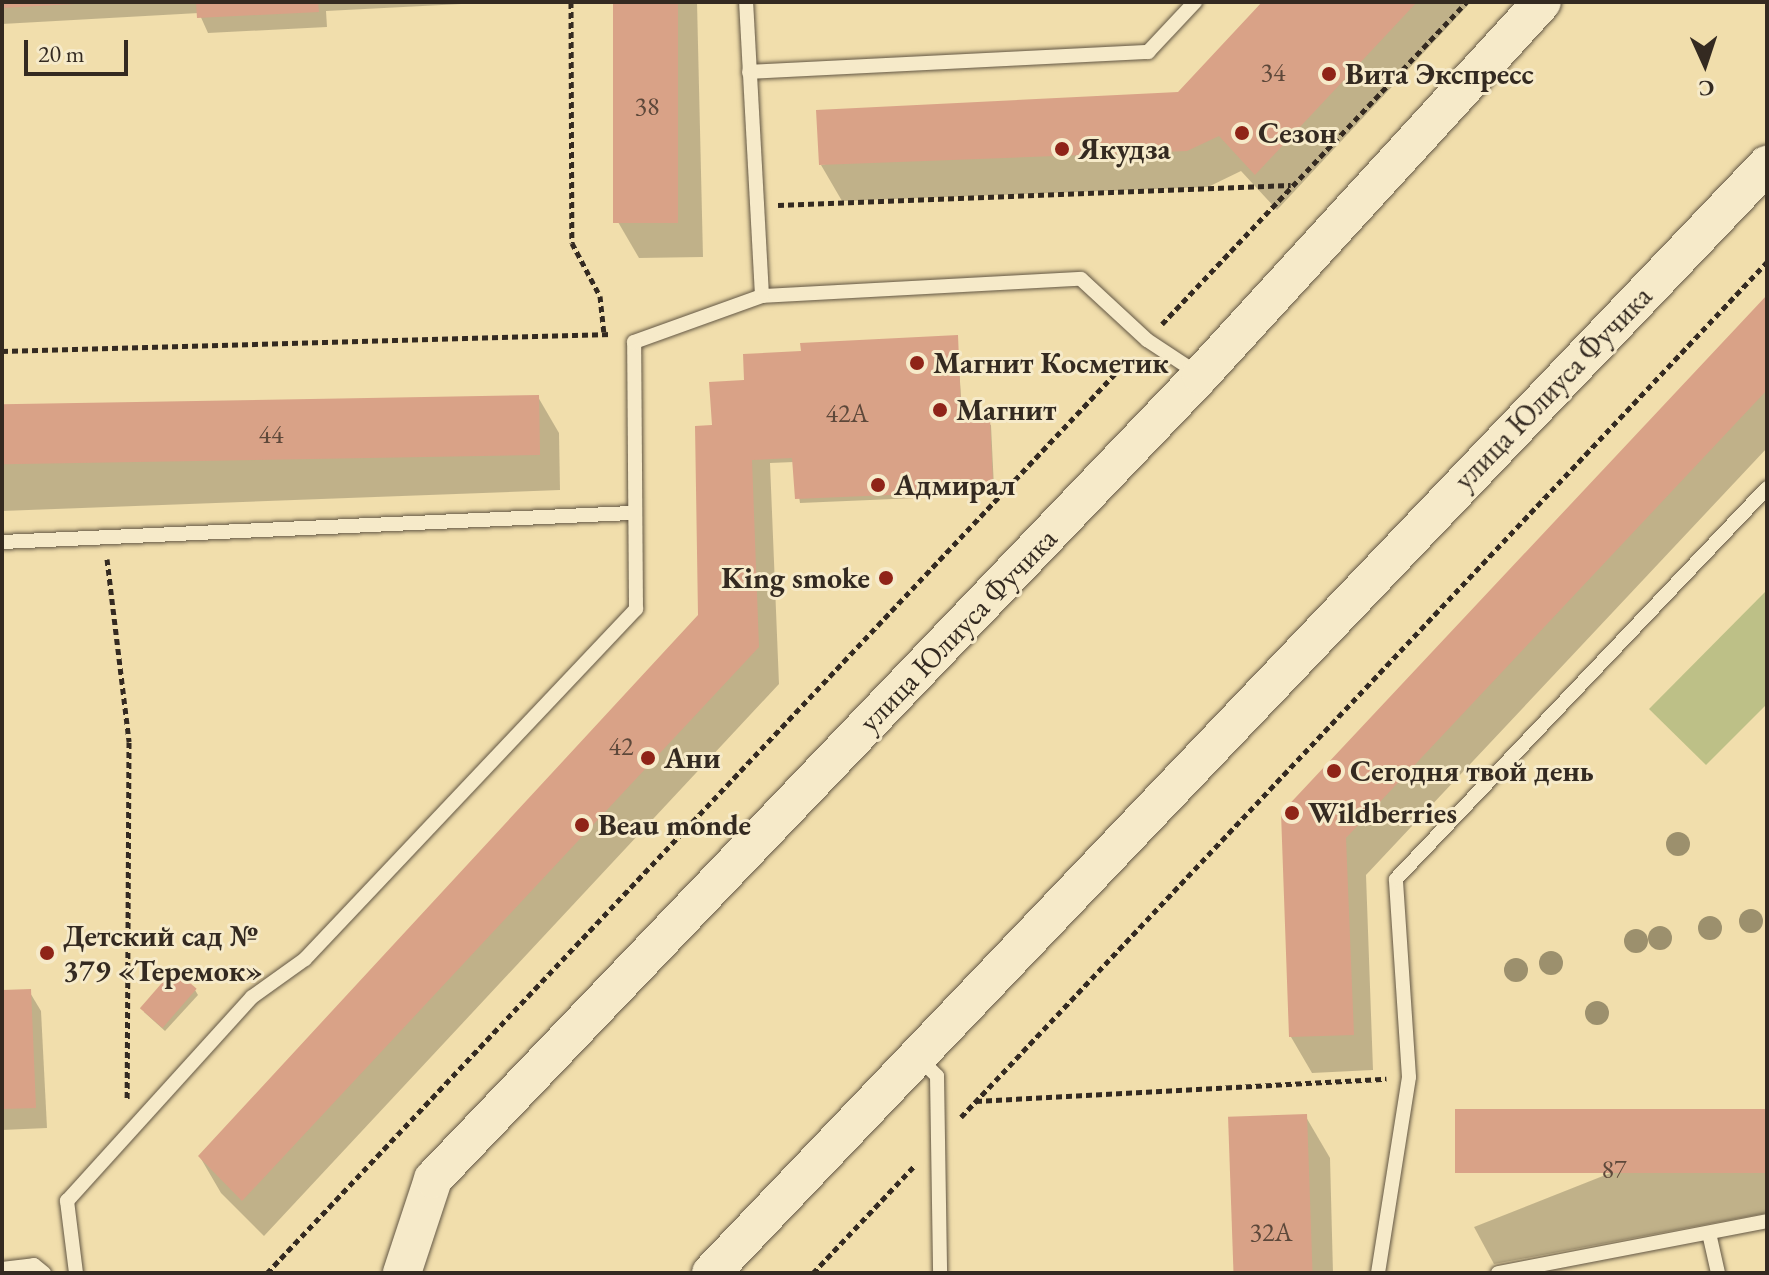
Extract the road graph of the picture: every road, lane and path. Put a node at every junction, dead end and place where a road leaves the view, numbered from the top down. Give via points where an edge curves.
1 (571, 2) edge
2 (746, 2) edge
3 (1195, 2) edge
4 (1466, 2) edge
5 (1542, 2) edge
6 (749, 72) junction
7 (1767, 165) edge
8 (1293, 185) junction
9 (757, 205) junction
10 (1767, 262) edge
11 (762, 296) junction
12 (604, 332) junction
13 (1147, 340) junction
14 (634, 342) junction
15 (2, 351) edge
16 (1201, 375) junction
17 (1767, 488) edge
18 (632, 513) junction
19 (104, 538) junction
20 (2, 542) edge
21 (915, 1054) junction
22 (1409, 1077) junction
23 (975, 1101) junction
24 (126, 1135) junction
25 (941, 1137) junction
26 (1767, 1221) edge
27 (1709, 1233) junction
28 (2, 1269) edge
29 (44, 1273) edge
30 (76, 1273) edge
31 (267, 1273) edge
32 (402, 1273) edge
33 (711, 1273) edge
34 (813, 1273) edge
35 (940, 1273) edge
36 (1378, 1273) edge
37 (1498, 1273) edge
38 (1718, 1273) edge

1 - 12 path via 572,243 600,296
2 - 6 lane
3 - 6 lane via 1148,52
4 - 8 path
5 - 16 main road, улица Юлиуса Фучика
6 - 9 lane
7 - 21 main road, улица Юлиуса Фучика
8 - 9 path
8 - 13 path
9 - 11 lane
10 - 23 path
11 - 13 lane via 1081,279
11 - 14 lane
12 - 14 path
12 - 15 path
13 - 16 lane
13 - 31 path
14 - 18 lane
16 - 32 main road, улица Юлиуса Фучика via 433,1179
17 - 22 lane via 1396,879
18 - 19 lane
18 - 24 lane via 636,609 305,959 252,997
19 - 20 lane
19 - 24 path via 129,742
21 - 25 lane via 937,1076
21 - 33 main road, улица Юлиуса Фучика
22 - 23 path
22 - 36 lane
23 - 25 path
24 - 30 lane via 67,1201
25 - 34 path
25 - 35 lane
26 - 27 lane
27 - 37 lane
27 - 38 lane
28 - 29 lane via 34,1265

